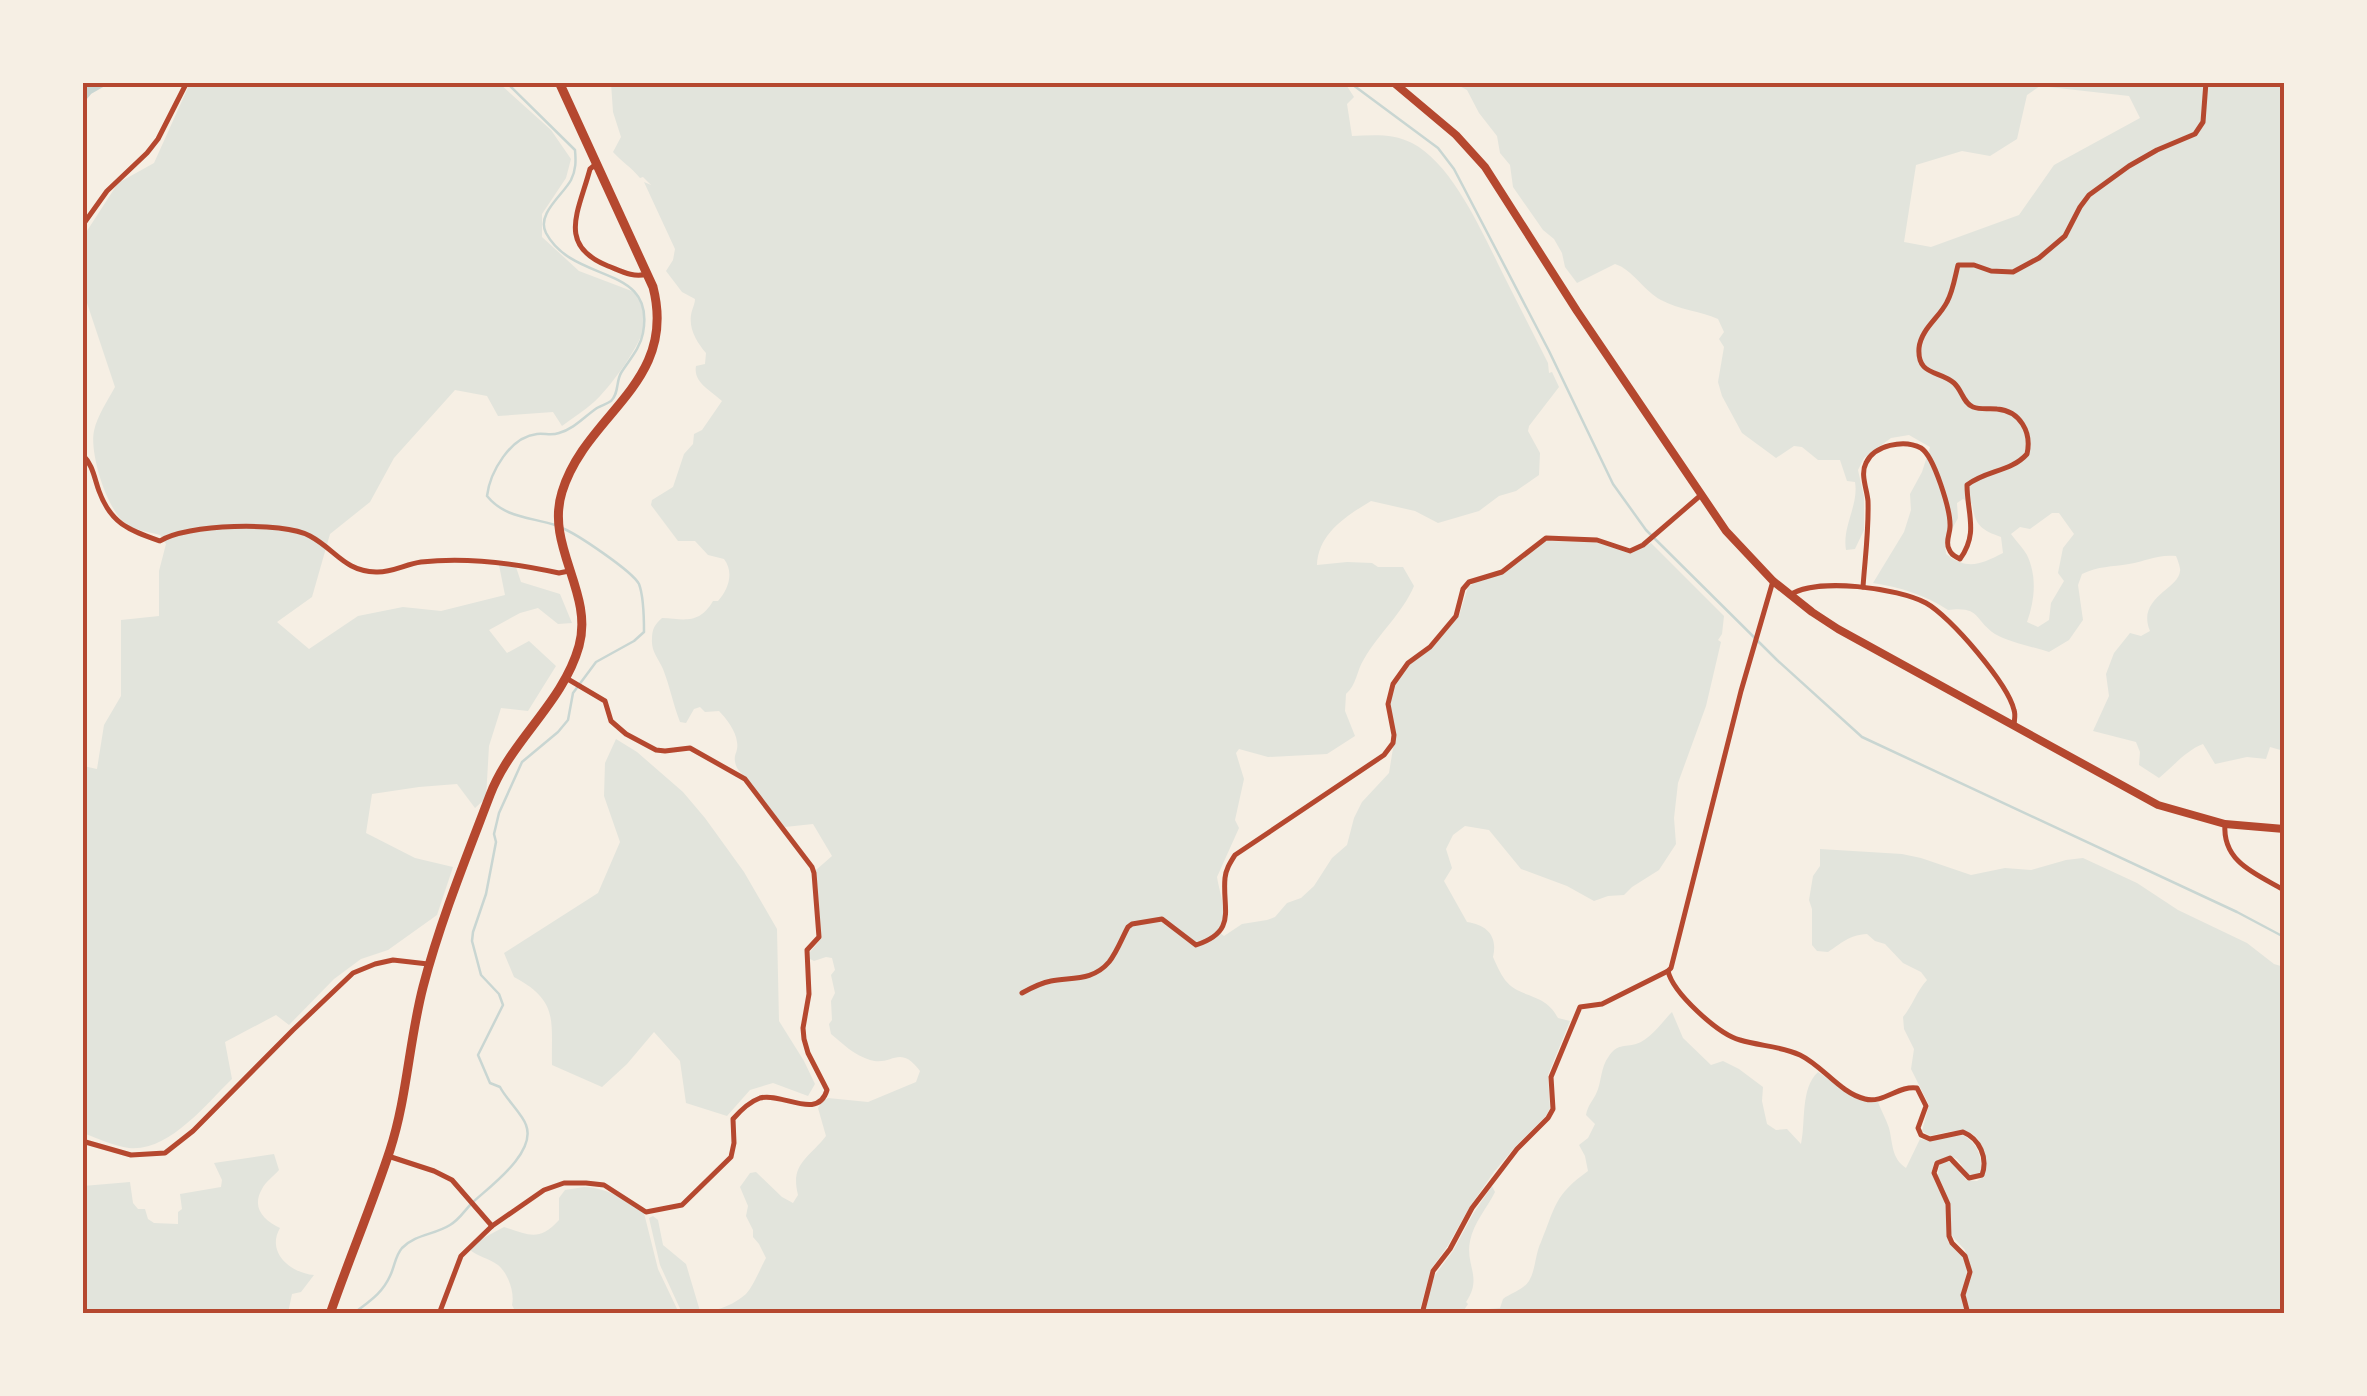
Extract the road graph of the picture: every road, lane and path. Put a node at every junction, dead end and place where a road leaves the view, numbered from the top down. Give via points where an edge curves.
1 (187, 82) edge
2 (559, 82) edge
3 (1393, 82) edge
4 (2206, 82) edge
5 (596, 164) junction
6 (82, 226) edge
7 (647, 274) junction
8 (82, 454) edge
9 (1701, 496) junction
10 (570, 571) junction
11 (1773, 581) junction
12 (1864, 586) junction
13 (1790, 595) junction
14 (566, 678) junction
15 (2014, 726) junction
16 (2225, 824) junction
17 (2284, 829) edge
18 (2284, 890) edge
19 (431, 965) junction
20 (1668, 971) junction
21 (1022, 993) dead end
22 (82, 1141) edge
23 (388, 1156) junction
24 (492, 1226) junction
25 (330, 1314) edge
26 (439, 1314) edge
27 (1422, 1314) edge
28 (1968, 1314) edge

1 - 6 street via 158,139
2 - 5 highway
3 - 9 main road via 1485,167
4 - 12 street via 2203,122 2195,134 2100,186 2080,206 2066,236 2039,258 2013,272 1958,264 1946,304 1920,342 1920,359 1926,370 1954,383 1974,408 2002,409 2017,418 2028,432 2027,454 1967,484 1971,537 1960,559 1948,549 1950,518 1931,457 1909,444 1874,453 1863,472
5 - 7 highway
5 - 7 street via 575,226 577,242 596,260 634,276
7 - 10 highway via 659,319 654,349 569,474 559,502 559,536
8 - 10 street via 112,516 160,541 210,528 282,527 312,536 344,564 380,573 447,561
9 - 11 main road
9 - 21 street via 1630,551 1597,540 1546,538 1502,572 1469,582 1456,616 1393,684 1393,744 1235,855 1224,882 1219,932 1196,945 1162,919 1132,924 1096,973
10 - 14 highway via 582,632
11 - 13 main road
11 - 20 street
12 - 13 street via 1800,588
12 - 15 street via 1915,598 1950,622 2000,684 2014,710
13 - 15 main road via 1838,629
14 - 19 highway via 492,790
14 - 24 street via 605,701 610,721 626,734 656,750 690,748 745,779 814,873 819,938 807,950 810,994 803,1028 826,1095 810,1106 784,1098 754,1101 733,1119 727,1163 676,1208 646,1212 604,1185 564,1184
15 - 16 main road via 2158,806
16 - 17 main road
16 - 18 street via 2235,859
19 - 22 street via 393,960 353,974 165,1153 131,1155
19 - 23 highway
20 - 27 street via 1602,1004 1580,1007 1552,1077 1553,1109 1472,1208 1433,1271
20 - 28 street via 1702,1014 1738,1040 1798,1054 1866,1100 1917,1088 1926,1106 1920,1136 1963,1132 1975,1139 1982,1175 1969,1178 1950,1158 1934,1172 1948,1204 1949,1236 1970,1272
23 - 24 street via 446,1176
23 - 25 highway
24 - 26 street via 460,1256

